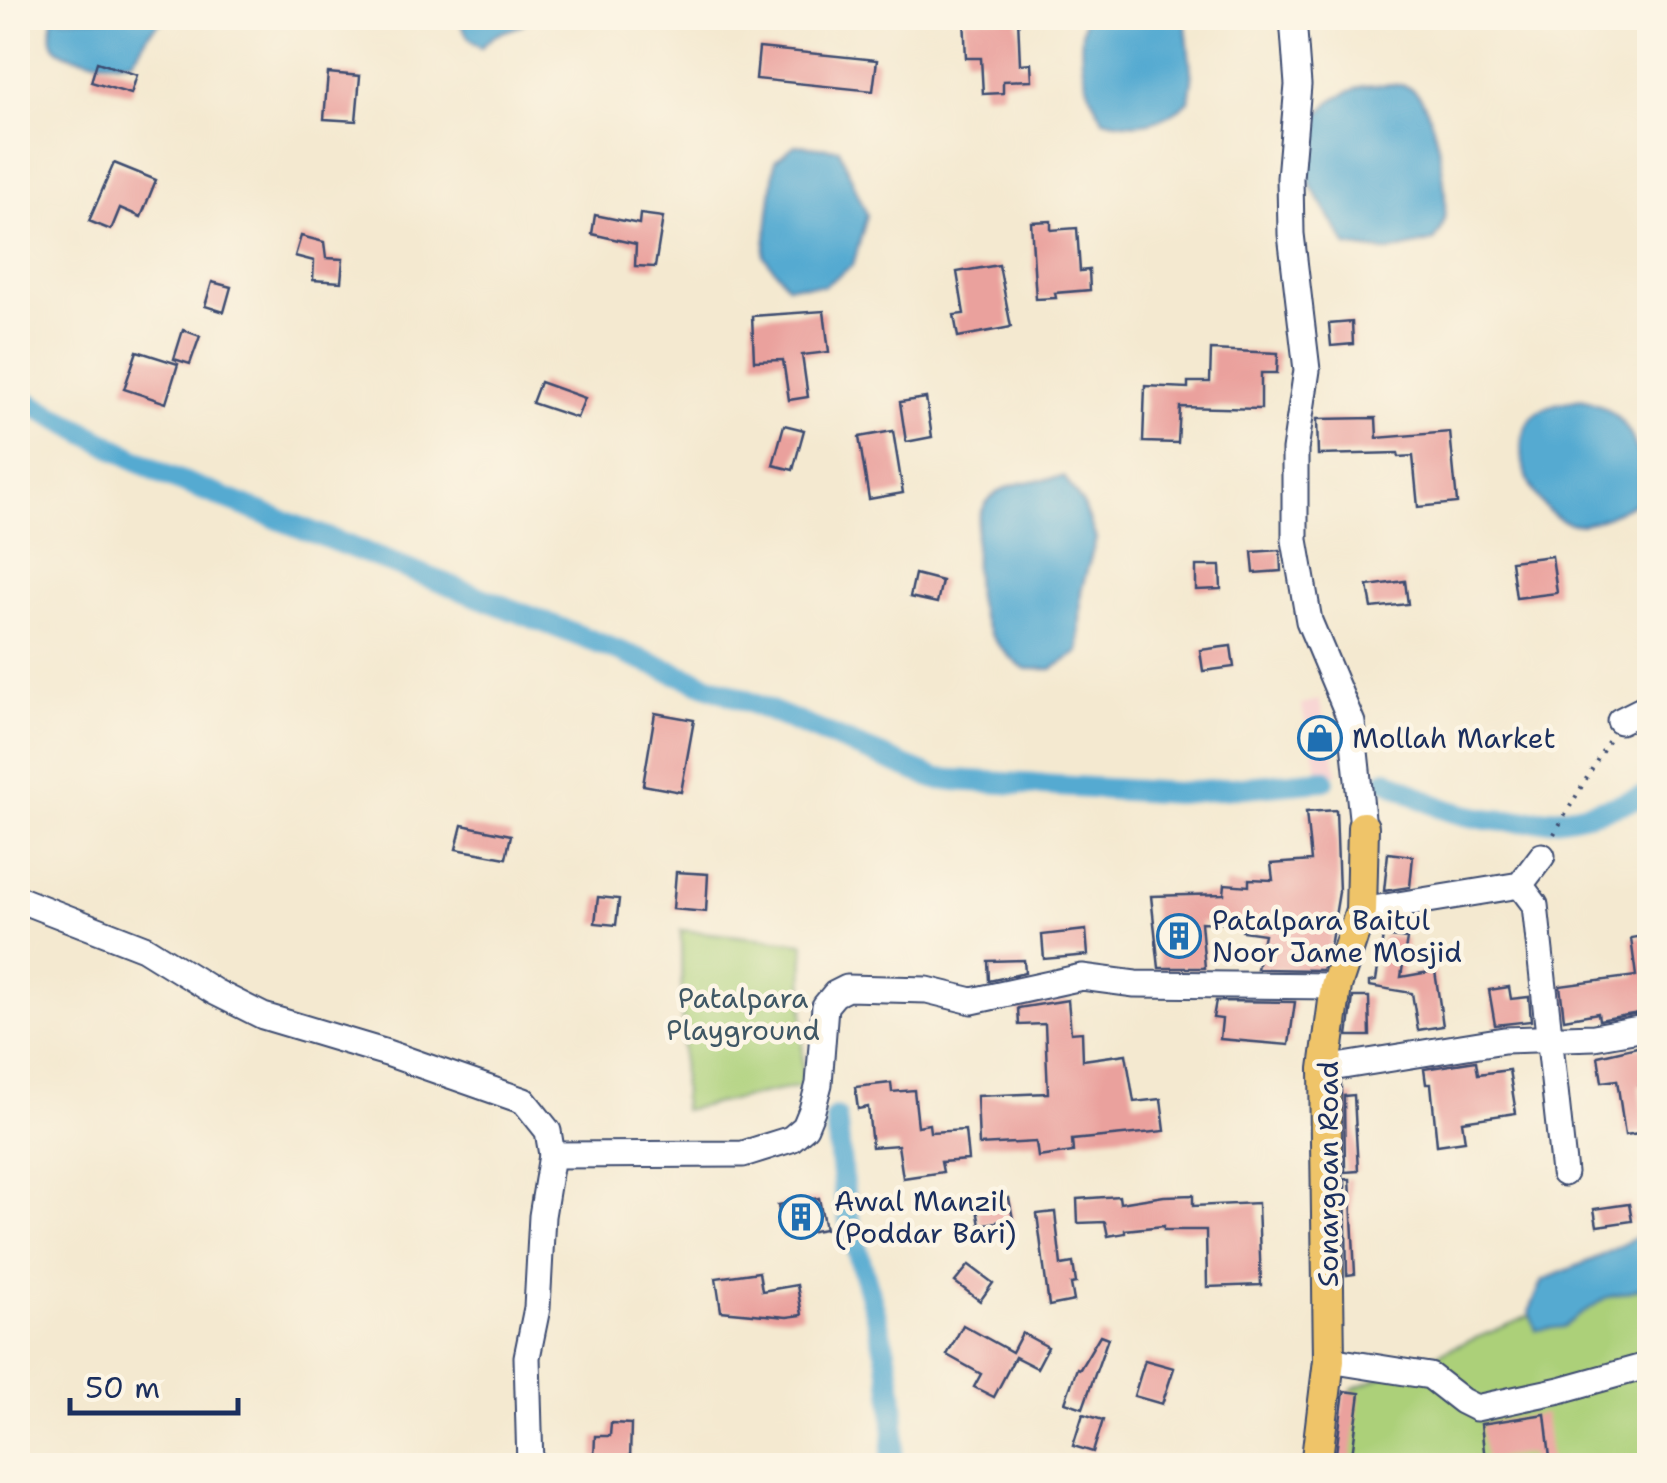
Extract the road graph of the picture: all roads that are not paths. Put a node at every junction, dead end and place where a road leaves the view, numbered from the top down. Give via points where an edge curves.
1 (1293, 18) edge
2 (1650, 706) edge
3 (1620, 721) road end
4 (1363, 827) joint
5 (1542, 856) road end
6 (1520, 885) junction
7 (18, 899) edge
8 (1361, 911) junction
9 (1336, 986) junction
10 (1650, 1027) edge
11 (1548, 1036) junction
12 (1324, 1069) junction
13 (552, 1155) junction
14 (1564, 1173) dead end
15 (1329, 1360) junction
16 (1650, 1366) edge
17 (530, 1466) edge
18 (1316, 1466) edge

1 - 4 street via 1298,85 1291,234 1307,370 1296,450 1295,540 1309,621 1352,722
2 - 3 street
4 - 8 main road, Sonargoan Road
5 - 6 street
6 - 8 street
6 - 11 street via 1535,905
7 - 13 street via 144,948 263,1016 524,1101 548,1131
8 - 9 main road, Sonargoan Road
9 - 12 main road, Sonargoan Road
9 - 13 street via 1136,984 1082,977 972,1001 927,990 847,988 826,1006 812,1110 806,1127 791,1138 743,1154
10 - 11 street via 1594,1037
11 - 12 street
11 - 14 street
12 - 15 main road, Sonargoan Road
13 - 17 street via 527,1357
15 - 16 street via 1430,1376 1476,1408
15 - 18 main road, Sonargoan Road

